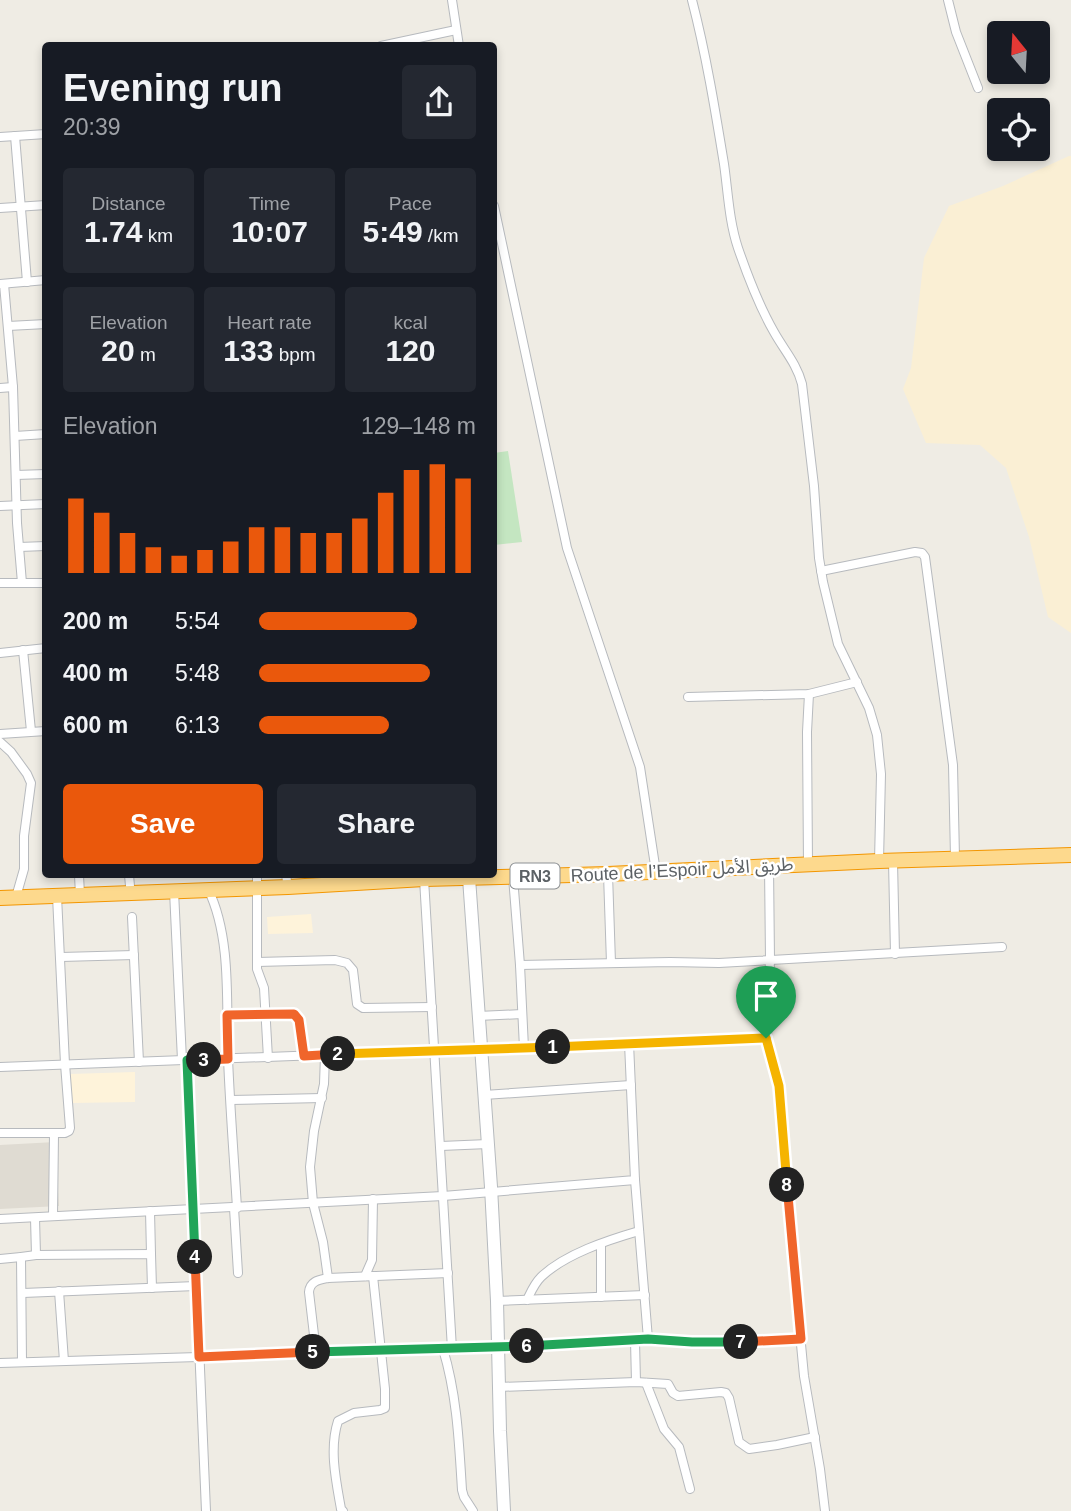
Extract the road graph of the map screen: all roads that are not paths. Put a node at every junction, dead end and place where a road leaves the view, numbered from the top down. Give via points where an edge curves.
1 (452, 0) edge
2 (692, 0) edge
3 (948, 0) edge
4 (456, 30) junction
5 (400, 42) edge
6 (458, 42) edge
7 (978, 88) dead end
8 (42, 134) edge
9 (15, 136) junction
10 (0, 138) edge
11 (42, 205) edge
12 (21, 206) junction
13 (0, 208) edge
14 (497, 220) edge
15 (42, 280) edge
16 (27, 282) junction
17 (2, 284) edge
18 (42, 324) edge
19 (8, 326) junction
20 (13, 387) junction
21 (0, 388) edge
22 (42, 434) edge
23 (15, 436) junction
24 (42, 474) edge
25 (16, 475) junction
26 (16, 504) junction
27 (42, 504) edge
28 (0, 506) edge
29 (42, 546) edge
30 (19, 547) junction
31 (821, 571) junction
32 (0, 583) edge
33 (22, 583) junction
34 (42, 583) edge
35 (42, 648) edge
36 (23, 650) junction
37 (0, 653) edge
38 (857, 682) junction
39 (809, 694) junction
40 (688, 696) dead end
41 (31, 731) junction
42 (42, 731) edge
43 (0, 734) edge
44 (0, 742) edge
45 (1071, 855) edge
46 (955, 858) junction
47 (886, 861) junction
48 (808, 864) junction
49 (769, 866) junction
50 (656, 872) junction
51 (608, 874) junction
52 (497, 877) edge
53 (513, 877) junction
54 (79, 878) edge
55 (129, 878) edge
56 (469, 878) joint
57 (425, 879) junction
58 (257, 881) edge
59 (287, 881) edge
60 (130, 886) dead end
61 (208, 889) junction
62 (174, 891) junction
63 (80, 895) junction
64 (57, 896) junction
65 (16, 897) junction
66 (0, 898) edge
67 (132, 917) dead end
68 (1002, 947) dead end
69 (895, 954) junction
70 (135, 955) junction
71 (61, 957) junction
72 (770, 960) junction
73 (257, 962) junction
74 (611, 963) junction
75 (520, 965) junction
76 (432, 1007) junction
77 (266, 1013) junction
78 (522, 1014) junction
79 (227, 1015) junction
80 (478, 1016) junction
81 (766, 1038) junction
82 (629, 1043) junction
83 (524, 1048) junction
84 (435, 1050) junction
85 (481, 1050) junction
86 (325, 1055) junction
87 (304, 1056) junction
88 (268, 1058) junction
89 (228, 1059) junction
90 (184, 1060) junction
91 (139, 1062) junction
92 (65, 1065) junction
93 (0, 1067) edge
94 (631, 1085) junction
95 (484, 1095) junction
96 (322, 1098) junction
97 (231, 1100) junction
98 (0, 1133) edge
99 (54, 1134) junction
100 (488, 1144) junction
101 (441, 1146) junction
102 (635, 1180) junction
103 (491, 1192) junction
104 (443, 1196) junction
105 (373, 1199) junction
106 (313, 1203) junction
107 (236, 1208) junction
108 (193, 1209) junction
109 (150, 1211) junction
110 (53, 1216) junction
111 (35, 1218) junction
112 (0, 1219) edge
113 (639, 1231) junction
114 (601, 1244) junction
115 (151, 1254) junction
116 (36, 1255) junction
117 (22, 1257) junction
118 (0, 1259) edge
119 (238, 1273) dead end
120 (448, 1273) junction
121 (369, 1276) junction
122 (328, 1278) junction
123 (196, 1286) junction
124 (152, 1288) junction
125 (58, 1291) junction
126 (23, 1293) junction
127 (645, 1296) junction
128 (601, 1297) junction
129 (527, 1300) junction
130 (497, 1301) junction
131 (648, 1339) junction
132 (801, 1339) junction
133 (635, 1341) junction
134 (497, 1348) junction
135 (443, 1349) junction
136 (453, 1349) junction
137 (380, 1350) junction
138 (316, 1352) junction
139 (199, 1357) junction
140 (64, 1361) junction
141 (22, 1362) junction
142 (0, 1363) edge
143 (641, 1382) junction
144 (499, 1387) junction
145 (815, 1437) junction
146 (690, 1489) dead end
147 (206, 1511) edge
148 (343, 1511) edge
149 (473, 1511) edge
150 (505, 1511) edge
151 (825, 1511) edge

1 - 4 street
2 - 31 street via 738,247 755,294 802,384
3 - 7 street
4 - 5 street
4 - 6 street
8 - 9 street
9 - 10 street
9 - 12 street
11 - 12 street
12 - 13 street
12 - 16 street
14 - 50 street via 568,548 640,767
15 - 16 street
16 - 17 street
17 - 19 street
18 - 19 street
19 - 20 street
20 - 21 street
20 - 23 street
22 - 23 street
23 - 25 street
24 - 25 street
25 - 26 street
26 - 27 street
26 - 28 street
26 - 30 street
29 - 30 street
30 - 33 street
31 - 38 street via 838,644
31 - 46 street via 915,552 925,557 953,765
32 - 33 street
33 - 34 street
35 - 36 street
36 - 37 street
36 - 41 street
38 - 39 street
38 - 47 street via 875,724 880,753
39 - 40 street
39 - 48 street
41 - 42 street
41 - 43 street
44 - 65 street via 31,783 24,869
45 - 46 highway, Route de l’Espoir طريق الأمل / RN3
46 - 47 highway, Route de l’Espoir طريق الأمل / RN3
47 - 48 highway, Route de l’Espoir طريق الأمل / RN3
47 - 69 street
48 - 49 highway, Route de l’Espoir طريق الأمل / RN3
49 - 50 highway, Route de l’Espoir طريق الأمل / RN3
49 - 72 street
50 - 51 highway, Route de l’Espoir طريق الأمل / RN3
51 - 53 highway, Route de l’Espoir طريق الأمل / RN3
51 - 74 street
52 - 53 highway, Route de l’Espoir طريق الأمل / RN3
53 - 75 street
54 - 63 street
55 - 60 street
56 - 57 highway, Route de l’Espoir طريق الأمل / RN3
56 - 80 street
57 - 59 highway, Route de l’Espoir طريق الأمل / RN3
57 - 76 street
58 - 59 highway, Route de l’Espoir طريق الأمل / RN3
58 - 61 highway, Route de l’Espoir طريق الأمل / RN3
58 - 73 street
61 - 62 highway, Route de l’Espoir طريق الأمل / RN3
61 - 79 street via 223,937
62 - 63 highway, Route de l’Espoir طريق الأمل / RN3
62 - 90 street
63 - 64 highway, Route de l’Espoir طريق الأمل / RN3
64 - 65 highway, Route de l’Espoir طريق الأمل / RN3
64 - 71 street
65 - 66 highway, Route de l’Espoir طريق الأمل / RN3
67 - 70 street
68 - 69 street
69 - 72 street
70 - 71 street
70 - 91 street
71 - 92 street
72 - 74 street
72 - 81 street
73 - 76 street via 347,963 353,970 357,1004 363,1008
73 - 77 street
74 - 75 street
75 - 78 street
76 - 84 street
77 - 79 street
77 - 87 street via 294,1014
77 - 88 street
78 - 80 street
78 - 83 street
79 - 89 street
80 - 85 street
81 - 82 street
81 - 132 street via 779,1086
82 - 83 street
82 - 94 street
83 - 85 street
84 - 85 street
84 - 86 street
84 - 101 street
85 - 95 street
86 - 87 street
86 - 96 street
87 - 88 street
88 - 89 street
89 - 90 street
89 - 97 street
90 - 91 street
90 - 108 street
91 - 92 street
92 - 93 street
92 - 99 street via 70,1128 67,1133
94 - 95 street
94 - 102 street
95 - 100 street
96 - 97 street
96 - 106 street via 310,1167
97 - 107 street
98 - 99 street
99 - 110 street
100 - 101 street
100 - 103 street
101 - 104 street
102 - 103 street
102 - 113 street
103 - 104 street
103 - 130 street
104 - 105 street
104 - 120 street
105 - 106 street
105 - 121 street
106 - 107 street
106 - 122 street
107 - 108 street
107 - 119 street
108 - 109 street
108 - 123 street
109 - 110 street
109 - 115 street
110 - 111 street
111 - 112 street
111 - 116 street
113 - 114 street
113 - 127 street
114 - 128 street
114 - 129 street via 548,1271
115 - 116 street
115 - 124 street
116 - 117 street
117 - 118 street
117 - 126 street
120 - 121 street
120 - 136 street
121 - 122 street
121 - 137 street
122 - 138 street via 310,1287
123 - 124 street
123 - 139 street
124 - 125 street
125 - 126 street
125 - 140 street
126 - 141 street
127 - 128 street
127 - 131 street
128 - 129 street
129 - 130 street
130 - 134 street
131 - 132 street via 722,1343
131 - 133 street
132 - 145 street
133 - 134 street
133 - 143 street
134 - 136 street
134 - 144 street
135 - 136 street
135 - 137 street
135 - 149 street via 458,1416 462,1490
137 - 138 street
137 - 148 street via 385,1408 338,1421 334,1435
138 - 139 street
139 - 140 street
139 - 147 street
140 - 141 street
141 - 142 street
143 - 144 street
143 - 145 street via 668,1384 678,1396 726,1393 739,1442 749,1449
143 - 146 street via 664,1429 679,1447
144 - 150 street
145 - 151 street

